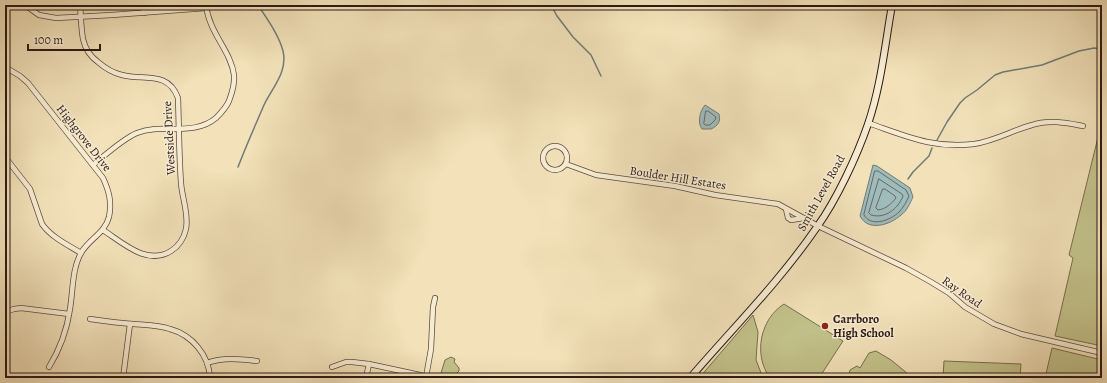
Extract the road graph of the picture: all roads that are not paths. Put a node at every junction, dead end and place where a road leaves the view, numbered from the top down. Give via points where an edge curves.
1 (25, 5) edge
2 (80, 5) edge
3 (143, 5) edge
4 (892, 5) edge
5 (206, 6) edge
6 (144, 13) junction
7 (81, 17) junction
8 (5, 67) edge
9 (868, 123) junction
10 (1083, 126) dead end
11 (179, 129) junction
12 (5, 158) edge
13 (566, 164) junction
14 (93, 166) junction
15 (786, 209) junction
16 (804, 218) junction
17 (818, 226) junction
18 (103, 230) junction
19 (81, 253) junction
20 (435, 298) dead end
21 (5, 312) edge
22 (69, 314) junction
23 (90, 319) dead end
24 (130, 324) junction
25 (1102, 353) edge
26 (257, 361) dead end
27 (207, 363) junction
28 (369, 364) junction
29 (332, 366) dead end
30 (49, 367) dead end
31 (427, 377) edge
32 (123, 378) edge
33 (210, 378) edge
34 (366, 378) edge
35 (690, 378) edge

1 - 7 street via 33,12 44,16
2 - 7 street, Westside Drive
3 - 6 street
4 - 9 main road, Smith Level Road via 877,93
5 - 6 street
5 - 11 street via 213,31 232,65 234,86 227,105 210,122
6 - 7 street
7 - 11 street, Westside Drive via 86,48 103,66 124,76 161,80 175,90 178,98
8 - 14 street, Highgrove Drive via 28,83
9 - 10 street via 932,144 953,146 984,142 1043,122
9 - 17 main road, Smith Level Road via 840,188
11 - 14 street via 138,132
11 - 18 street, Westside Drive via 186,228 177,247 165,254 148,255 133,250
12 - 19 street via 30,189 45,229
13 - 13 street via 568,156 561,147 553,146 544,152 543,160 550,170 558,171
13 - 15 street, Boulder Hill Estates via 596,175 778,204
14 - 18 street, Highgrove Drive via 103,178 110,196 109,216
15 - 16 street, Boulder Hill Estates
15 - 16 street, Boulder Hill Estates via 791,220
16 - 17 street, Boulder Hill Estates
17 - 25 street, Ray Road via 906,268 997,326
17 - 35 main road, Smith Level Road via 781,274
18 - 19 street, Highgrove Drive
19 - 22 street, Highgrove Drive via 76,266
20 - 31 street
21 - 22 street via 26,308
22 - 30 street, Highgrove Drive via 63,340
23 - 24 street
24 - 27 street via 164,327 181,333 196,346
24 - 32 street
26 - 27 street via 220,359
27 - 33 street
28 - 29 street via 346,362
28 - 31 street
28 - 34 street

